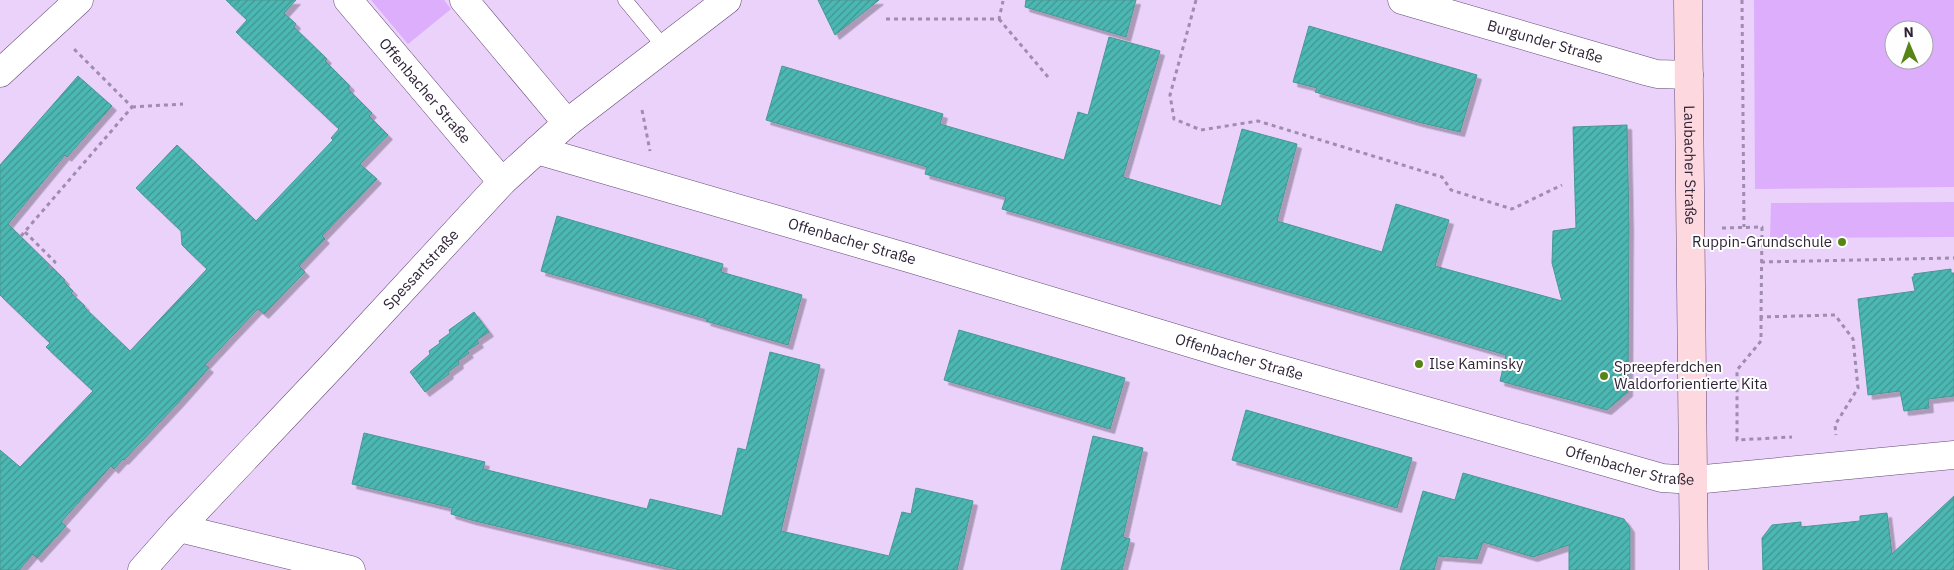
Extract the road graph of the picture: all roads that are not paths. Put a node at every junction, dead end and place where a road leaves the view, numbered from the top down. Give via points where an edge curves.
1 (79, 0) edge
2 (348, 0) edge
3 (464, 0) edge
4 (625, 0) edge
5 (727, 0) edge
6 (1402, 0) edge
7 (1688, 0) edge
8 (664, 48) junction
9 (0, 73) edge
10 (1689, 75) junction
11 (567, 123) junction
12 (537, 150) junction
13 (502, 182) junction
14 (1954, 455) edge
15 (1694, 480) junction
16 (179, 528) junction
17 (142, 570) edge
18 (351, 570) edge
19 (1694, 570) edge

1 - 9 street
2 - 13 street, Offenbacher Straße
3 - 11 street
4 - 8 lane
5 - 8 street, Spessartstraße
6 - 10 street, Burgunder Straße via 1649,72
7 - 10 street, Laubacher Straße
8 - 11 street, Spessartstraße
10 - 15 street, Laubacher Straße
11 - 12 street, Spessartstraße
12 - 13 street, Spessartstraße
12 - 15 street, Offenbacher Straße via 1227,354 1662,478
13 - 16 street, Spessartstraße
14 - 15 street, Offenbacher Straße
15 - 19 street, Laubacher Straße
16 - 17 street, Spessartstraße
16 - 18 street

